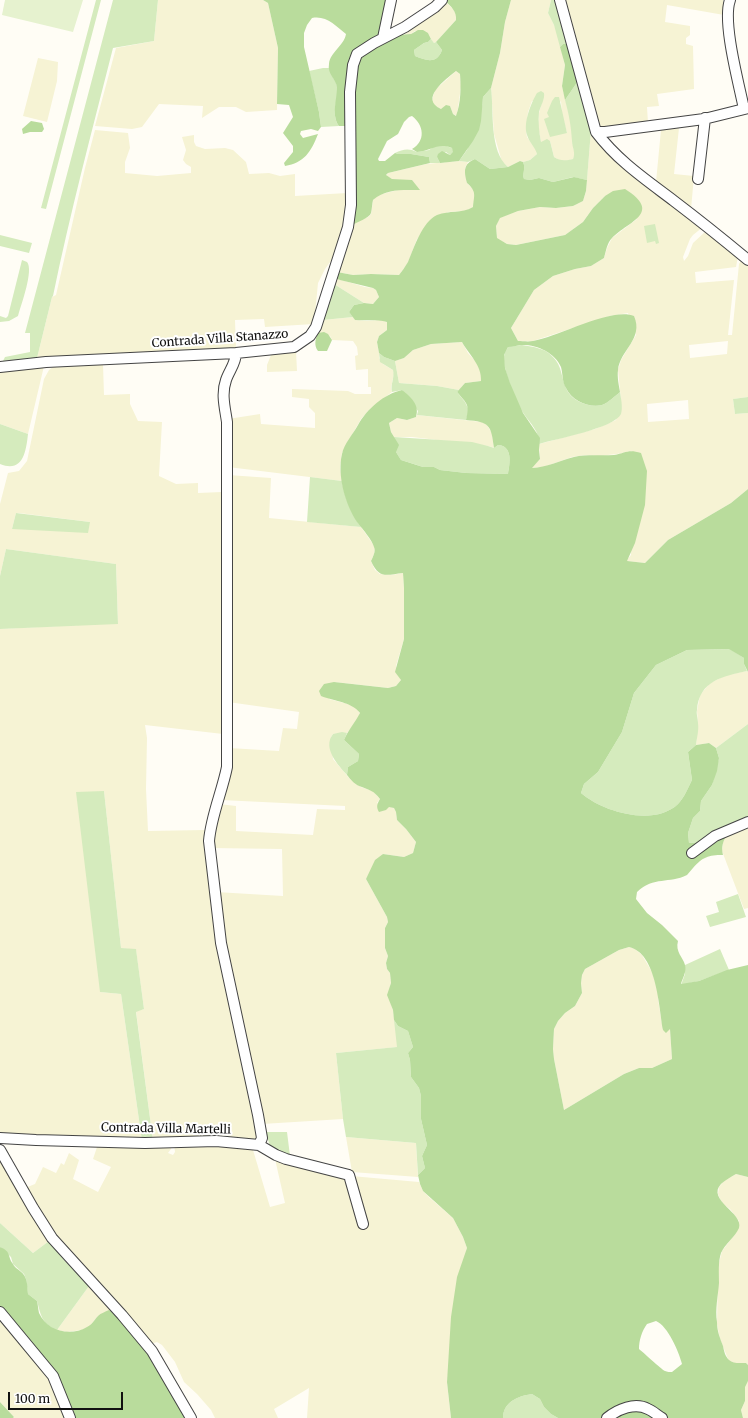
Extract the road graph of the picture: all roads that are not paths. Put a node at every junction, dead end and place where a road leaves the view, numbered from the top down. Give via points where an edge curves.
1 (391, 0) edge
2 (442, 0) edge
3 (560, 0) edge
4 (730, 0) edge
5 (383, 38) junction
6 (746, 108) edge
7 (705, 118) junction
8 (596, 132) junction
9 (698, 179) dead end
10 (748, 260) edge
11 (236, 353) junction
12 (0, 367) edge
13 (748, 822) edge
14 (692, 853) dead end
15 (0, 1138) edge
16 (259, 1146) junction
17 (0, 1150) edge
18 (363, 1224) dead end
19 (0, 1312) edge
20 (70, 1418) edge
21 (191, 1418) edge
22 (607, 1418) edge
23 (662, 1418) edge

1 - 5 street
2 - 5 street, Contrada Villa Stanazzo via 405,28
3 - 8 street
4 - 6 street via 727,18 734,64
5 - 11 street, Contrada Villa Stanazzo via 357,54 353,65 350,92 351,205 348,227 316,327 310,336 294,347
6 - 7 street
7 - 8 street
7 - 9 street
8 - 10 street via 607,148 623,162
11 - 12 street, Contrada Villa Stanazzo via 46,362
11 - 16 street via 223,393 227,422 227,767 210,828 209,841 221,943 258,1115 262,1138
13 - 14 street via 715,836
15 - 16 street, Contrada Villa Martelli via 145,1143 216,1141
16 - 18 street, Contrada Villa Martelli via 286,1159 349,1175
17 - 21 street via 52,1238 152,1351
19 - 20 street via 53,1376
22 - 23 street via 624,1408 635,1406 648,1408

